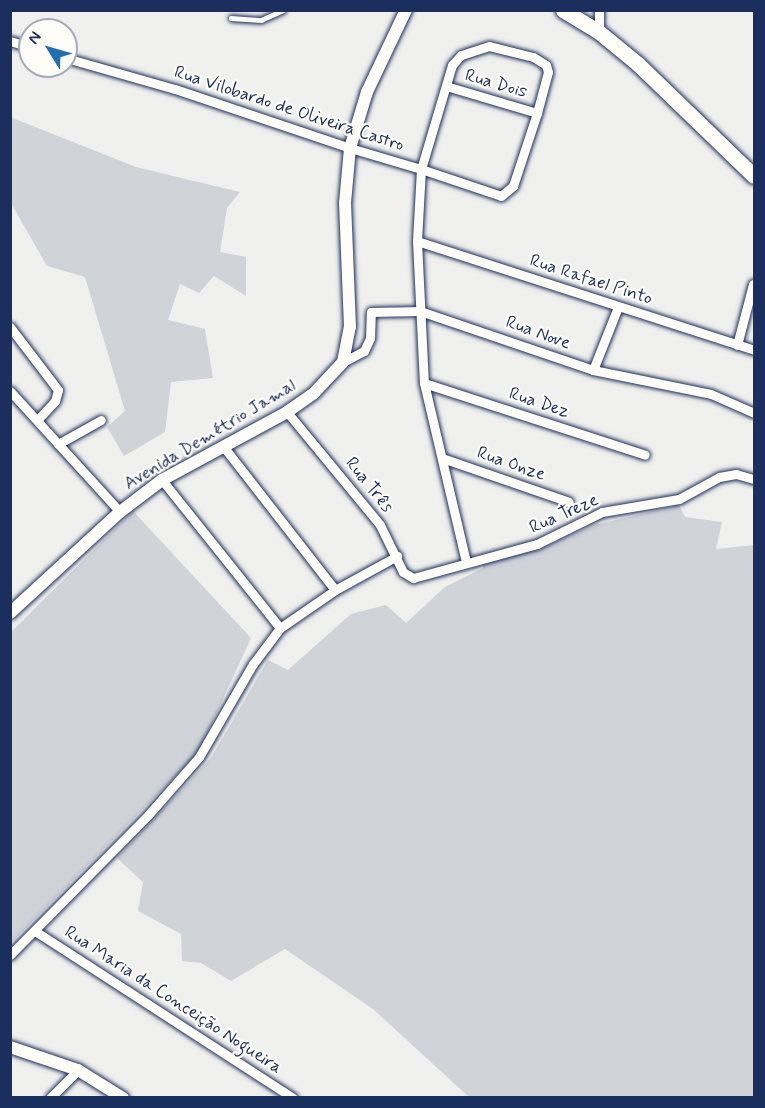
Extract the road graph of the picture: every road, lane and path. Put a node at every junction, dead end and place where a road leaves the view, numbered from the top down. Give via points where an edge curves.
1 (283, 10) edge
2 (406, 10) edge
3 (563, 10) edge
4 (599, 10) edge
5 (231, 18) dead end
6 (599, 32) junction
7 (78, 61) edge
8 (446, 86) junction
9 (537, 113) junction
10 (350, 148) junction
11 (421, 169) junction
12 (754, 176) edge
13 (417, 241) junction
14 (753, 284) dead end
15 (618, 307) junction
16 (420, 311) junction
17 (10, 327) edge
18 (737, 345) junction
19 (754, 350) edge
20 (343, 362) junction
21 (593, 370) junction
22 (424, 383) junction
23 (10, 391) edge
24 (287, 412) junction
25 (754, 413) edge
26 (37, 420) junction
27 (101, 420) dead end
28 (58, 444) junction
29 (223, 446) junction
30 (645, 455) dead end
31 (442, 458) junction
32 (754, 479) edge
33 (162, 480) junction
34 (569, 502) dead end
35 (120, 512) junction
36 (397, 556) junction
37 (466, 562) junction
38 (420, 578) joint
39 (335, 590) junction
40 (10, 614) edge
41 (280, 628) junction
42 (35, 931) junction
43 (10, 955) edge
44 (10, 1047) edge
45 (78, 1070) junction
46 (51, 1098) edge
47 (123, 1098) edge
48 (293, 1098) edge

1 - 5 lane via 261,20
2 - 10 street via 368,92
3 - 6 highway
4 - 6 street
6 - 12 highway via 690,111
7 - 10 street, Rua Vilobardo de Oliveira Castro via 175,89
8 - 9 street, Rua Dois
8 - 9 street via 455,59 478,47 533,57 546,65 548,72
8 - 11 street
9 - 11 street, Rua Vilobardo de Oliveira Castro via 513,186 501,196
10 - 11 street, Rua Vilobardo de Oliveira Castro
10 - 20 street via 345,203 350,327
11 - 13 street
13 - 15 street, Rua Rafael Pinto
13 - 16 street
14 - 18 street
15 - 18 street, Rua Rafael Pinto
15 - 21 street
16 - 20 street, Rua Nove via 371,312 370,338 364,351
16 - 21 street, Rua Nove
16 - 22 street
17 - 26 street via 58,390 55,401
18 - 19 street, Rua Rafael Pinto
20 - 24 street, Avenida Demétrio Jamal via 314,393
21 - 25 street, Rua Nove via 711,394
22 - 30 street, Rua Dez
22 - 31 street
23 - 26 street
24 - 29 street, Avenida Demétrio Jamal
24 - 36 street, Rua Três via 381,525
26 - 28 street
27 - 28 street
28 - 35 street
29 - 33 street, Avenida Demétrio Jamal
29 - 39 street
31 - 34 street, Rua Onze
31 - 37 street
32 - 37 street, Rua Treze via 736,474 719,477 679,499 602,513 537,544
33 - 35 street, Avenida Demétrio Jamal
33 - 41 street
35 - 40 street, Avenida Demétrio Jamal
36 - 38 street, Rua Três via 403,572
36 - 39 street
37 - 38 street, Rua Treze
39 - 41 street
41 - 42 street via 253,664 199,757
42 - 43 street
42 - 48 street, Rua Maria da Conceição Nogueira
44 - 45 street
45 - 46 street
45 - 47 street

